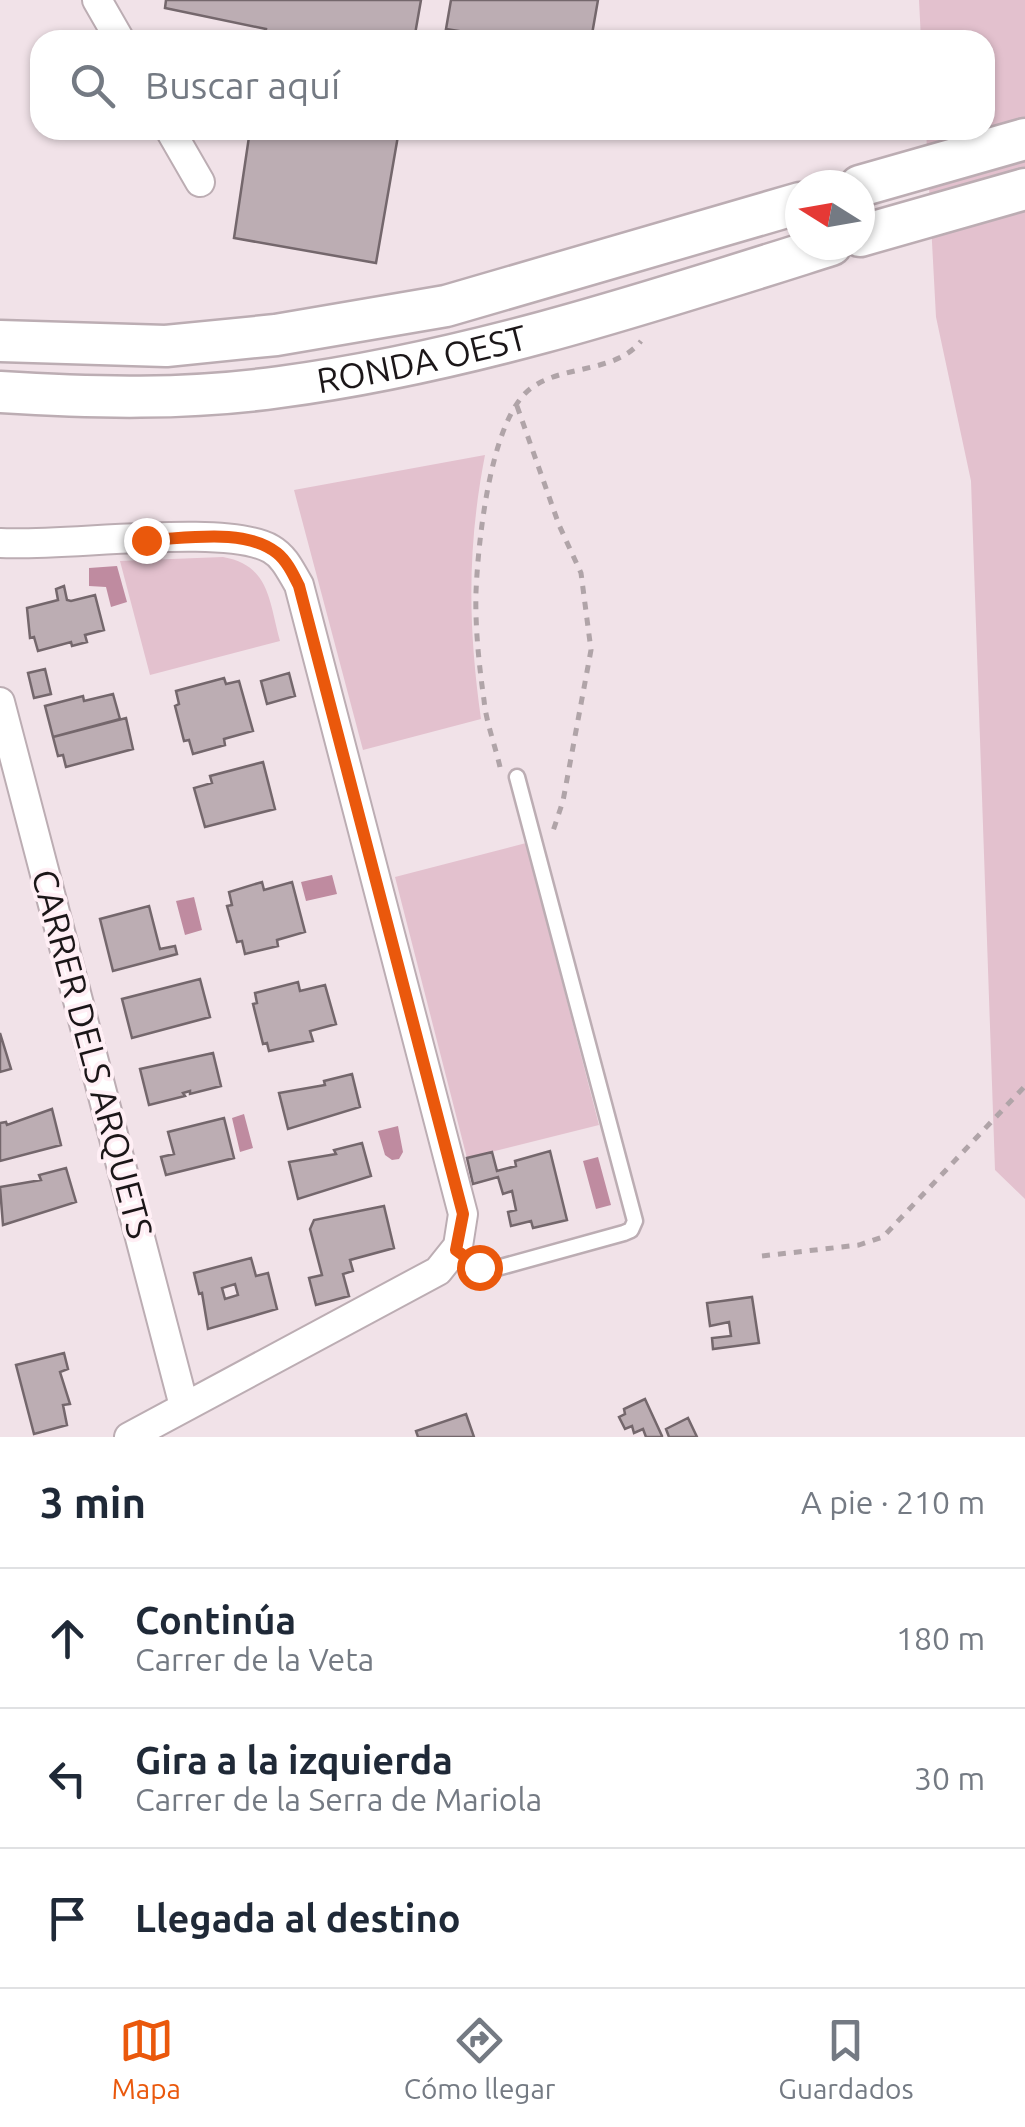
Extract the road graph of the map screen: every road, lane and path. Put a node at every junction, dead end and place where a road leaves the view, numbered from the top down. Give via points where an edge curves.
1 (97, 0) edge
2 (114, 30) edge
3 (1025, 139) edge
4 (176, 140) edge
5 (200, 182) dead end
6 (875, 182) edge
7 (1025, 189) edge
8 (782, 208) edge
9 (875, 232) edge
10 (786, 260) edge
11 (0, 340) edge
12 (0, 392) edge
13 (0, 542) edge
14 (0, 702) edge
15 (517, 777) joint
16 (541, 868) junction
17 (1025, 1086) edge
18 (457, 1248) junction
19 (762, 1256) dead end
20 (184, 1406) junction
21 (129, 1437) edge

1 - 2 street
3 - 6 main road
4 - 5 street
7 - 9 main road
8 - 11 main road, RONDA OEST via 446,306 276,335 166,346
10 - 12 main road, RONDA OEST via 467,354 280,387 105,398
13 - 18 street via 212,538 258,543 284,560 299,586 463,1214
14 - 20 street, CARRER DELS ARQUETS
15 - 16 lane
15 - 16 path via 504,780 484,703 476,594 488,480 517,406 581,574 592,650 564,801
16 - 18 lane via 634,1221 624,1234 490,1270
17 - 19 path via 884,1237
18 - 20 street via 438,1271
20 - 21 street

